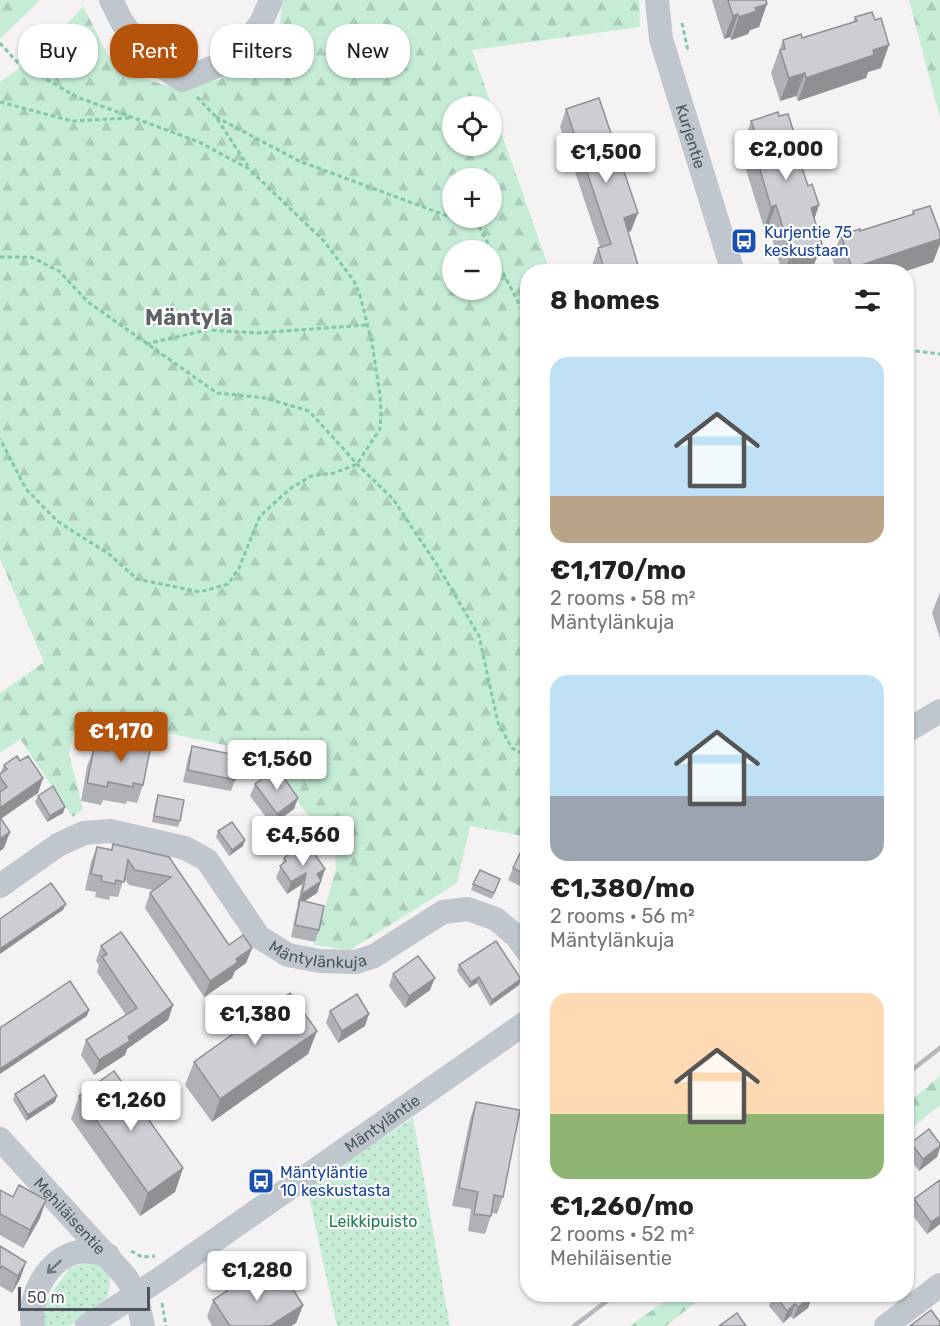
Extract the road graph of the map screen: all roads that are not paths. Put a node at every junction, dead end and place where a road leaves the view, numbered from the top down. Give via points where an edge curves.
1 (111, 0) edge
2 (271, 0) edge
3 (657, 0) edge
4 (731, 264) edge
5 (940, 711) edge
6 (914, 726) edge
7 (0, 886) edge
8 (520, 941) edge
9 (520, 1027) edge
10 (0, 1139) edge
11 (108, 1256) junction
12 (940, 1285) edge
13 (136, 1293) junction
14 (33, 1326) edge
15 (87, 1326) edge
16 (143, 1326) edge
17 (886, 1326) edge

1 - 2 street via 148,57 182,80 234,59 261,23
3 - 4 street, Kurjentie via 662,39
5 - 6 street
7 - 8 street, Mäntylänkuja via 84,832 110,831 184,848 207,860 259,937 288,955 320,962 356,962 374,956 443,912 468,909 496,919
9 - 13 street, Mäntyläntie
10 - 11 street, Mehiläisentie
11 - 13 street, Mehiläisentie
11 -> 14 street via 80,1252 50,1270 37,1289 31,1316
12 - 17 street
13 - 15 street, Mäntyläntie
13 - 16 street

